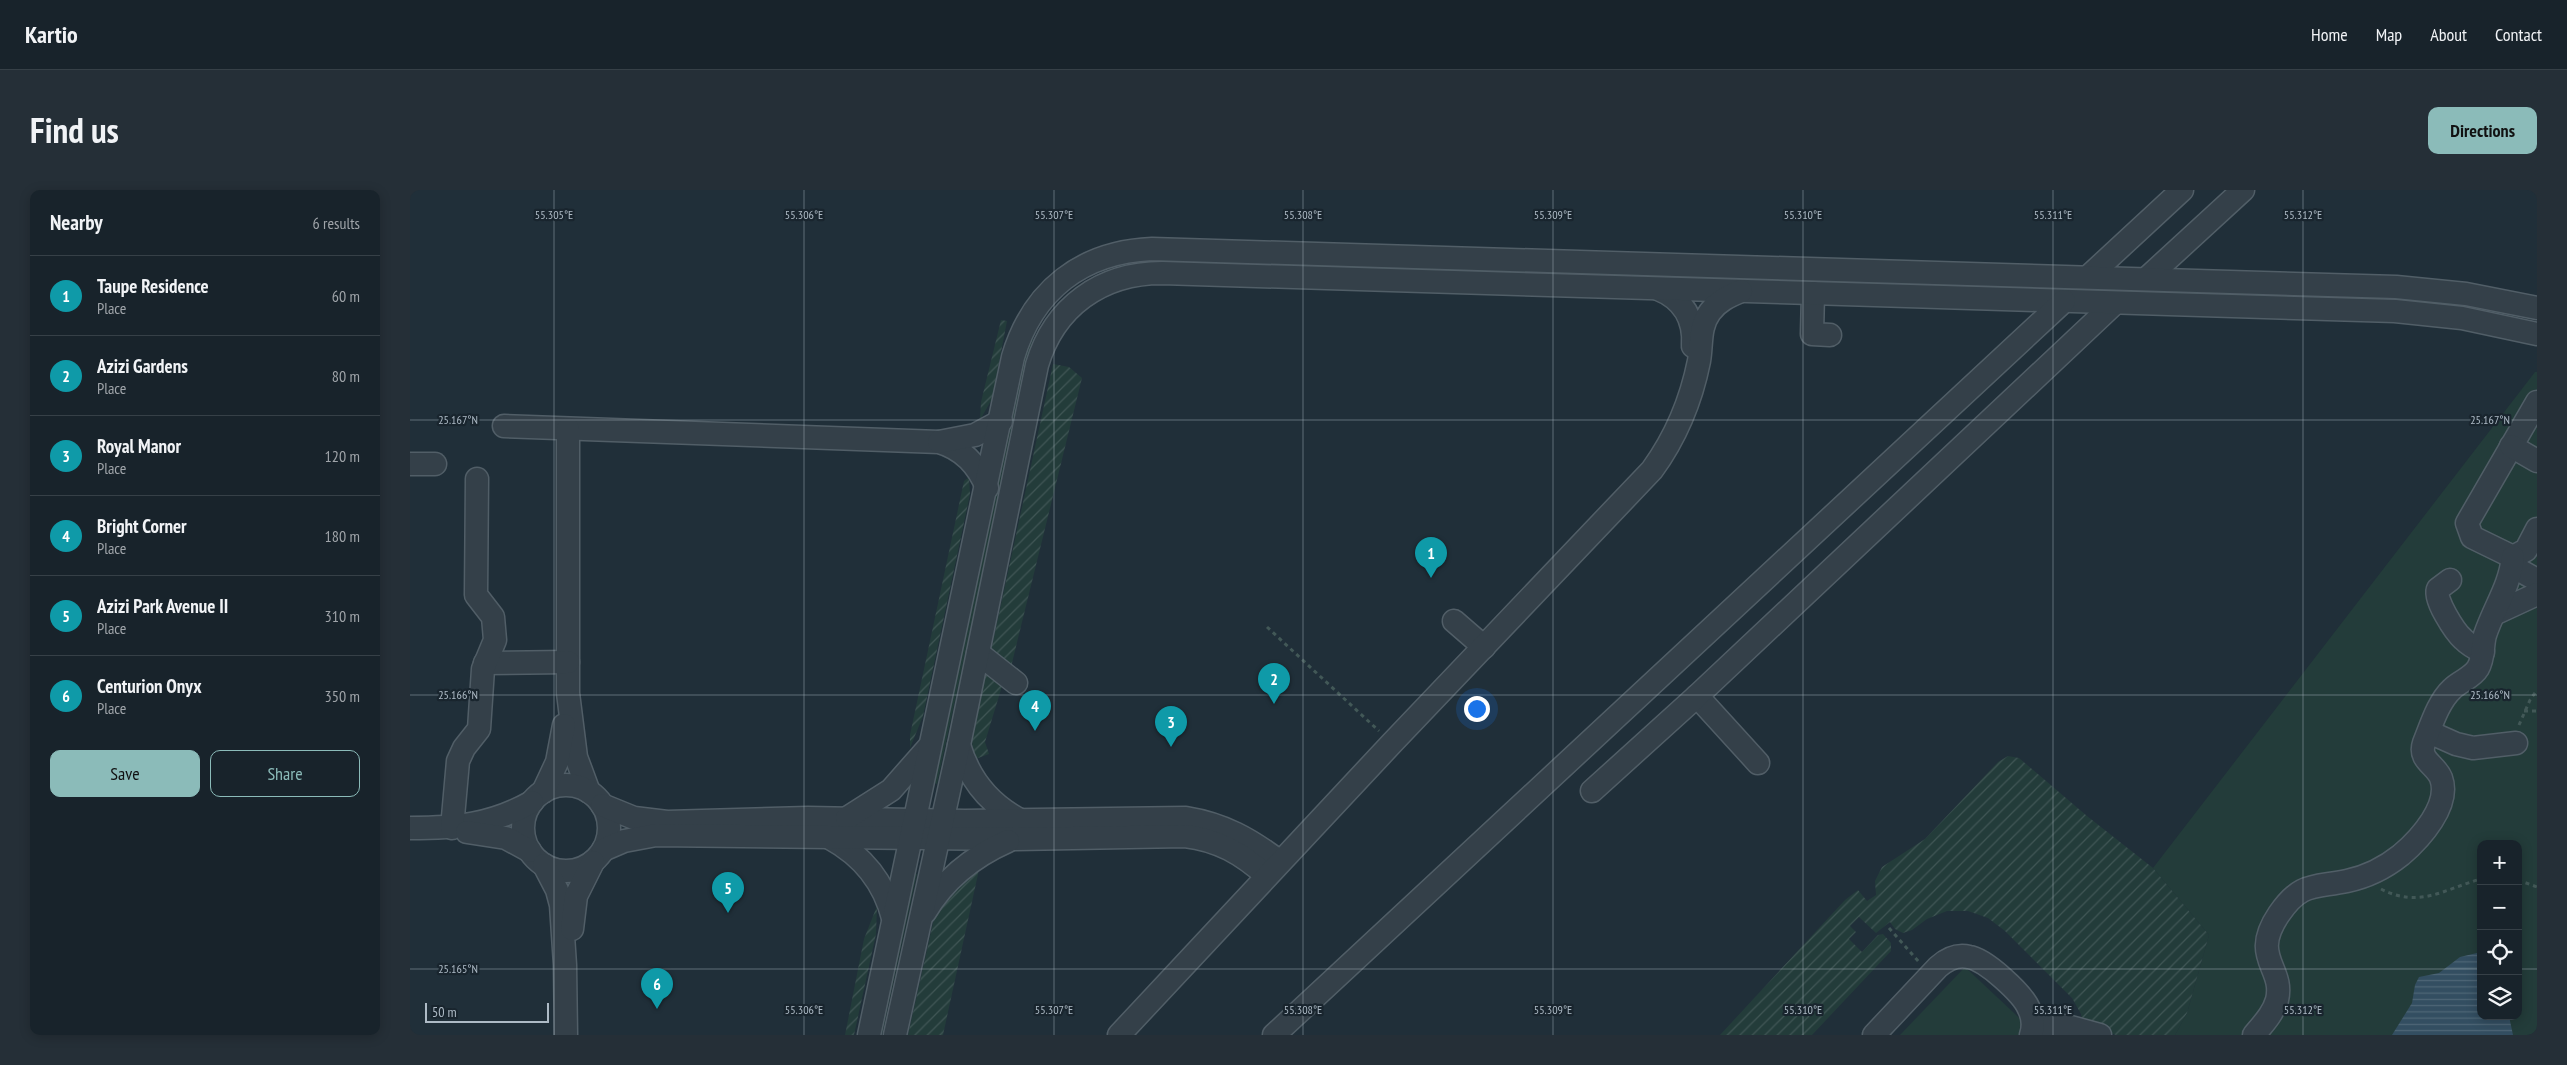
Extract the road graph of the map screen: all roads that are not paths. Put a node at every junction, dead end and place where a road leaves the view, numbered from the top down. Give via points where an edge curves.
1 (2182, 190) edge
2 (2243, 190) edge
3 (1495, 260) junction
4 (2088, 277) junction
5 (2146, 279) junction
6 (1493, 284) junction
7 (1657, 289) junction
8 (1741, 291) junction
9 (1813, 293) junction
10 (1042, 300) junction
11 (2064, 301) junction
12 (2115, 303) junction
13 (2537, 308) edge
14 (1060, 318) junction
15 (2537, 334) edge
16 (1830, 335) dead end
17 (1695, 372) junction
18 (2537, 402) edge
19 (1001, 421) junction
20 (504, 426) dead end
21 (568, 429) junction
22 (939, 442) junction
23 (2511, 446) junction
24 (2537, 461) edge
25 (410, 464) edge
26 (435, 464) dead end
27 (477, 479) dead end
28 (987, 488) junction
29 (2537, 530) edge
30 (2512, 562) junction
31 (2450, 580) dead end
32 (2537, 580) edge
33 (2537, 594) edge
34 (2494, 614) junction
35 (1454, 621) dead end
36 (1484, 646) junction
37 (2483, 652) junction
38 (978, 653) junction
39 (568, 662) junction
40 (485, 663) junction
41 (1016, 683) dead end
42 (568, 694) junction
43 (1697, 696) junction
44 (2430, 732) junction
45 (932, 743) junction
46 (2516, 743) road end
47 (959, 745) junction
48 (1758, 763) dead end
49 (1592, 792) dead end
50 (538, 797) junction
51 (595, 798) junction
52 (846, 818) junction
53 (410, 828) edge
54 (452, 828) junction
55 (912, 829) junction
56 (940, 830) junction
57 (1018, 830) junction
58 (830, 838) junction
59 (598, 856) junction
60 (537, 858) junction
61 (1274, 869) junction
62 (893, 919) junction
63 (920, 921) junction
64 (565, 965) junction
65 (2032, 1030) edge
66 (566, 1035) edge
67 (869, 1035) edge
68 (895, 1035) edge
69 (1119, 1035) edge
70 (1274, 1035) edge
71 (1874, 1035) edge
72 (2100, 1035) edge
73 (2254, 1035) edge

1 - 4 street
2 - 5 street
3 - 4 street
3 - 6 street
3 - 10 street via 1136,249 1091,262 1064,278
4 - 5 street
5 - 13 street via 2405,287 2466,294
6 - 7 street
6 - 14 street via 1147,273 1119,278 1092,290
7 - 8 street
7 - 17 street via 1680,302 1690,317 1694,333
8 - 9 street
8 - 17 street via 1727,297 1709,313 1703,327
9 - 11 street
9 - 16 street via 1812,334
10 - 14 street
10 - 19 street via 1018,342
11 - 12 street
11 - 70 street
12 - 15 street via 2395,311 2462,318
12 - 43 street
14 - 38 street via 1046,340 1037,365
17 - 36 street via 1680,423 1652,470
18 - 23 street
19 - 22 street via 975,435
19 - 28 street
20 - 21 street
21 - 22 street
21 - 39 street
22 - 28 street via 966,455 979,470
23 - 24 street
23 - 30 street via 2467,523 2472,537
25 - 26 street
27 - 40 street via 476,595 495,624 494,646
28 - 45 street
29 - 30 street via 2526,550
30 - 32 street
30 - 34 street via 2508,584
31 - 37 street via 2438,589 2437,599 2457,633
33 - 34 street
34 - 37 street via 2484,638
35 - 36 street
36 - 61 street
37 - 44 street via 2474,673 2446,695
38 - 41 street
38 - 47 street
39 - 40 street
39 - 42 street
40 - 54 street via 481,723 458,761
42 - 50 street via 561,745 551,777
42 - 51 street via 576,758
43 - 48 street
43 - 49 street
44 - 46 street via 2473,748
44 - 73 street via 2423,750 2425,759 2442,780 2443,793 2438,808 2406,850 2383,867 2346,881 2310,886 2278,915 2266,950 2278,986 2277,1001 2270,1016
45 - 52 street via 890,790
45 - 55 street
47 - 56 street
47 - 57 street via 981,790
50 - 51 street via 566,786
50 - 54 street via 498,819
50 - 60 street via 524,827
51 - 52 street via 634,818 656,821
51 - 59 street via 609,822 609,832
52 - 55 street
53 - 54 street
54 - 60 street via 506,838
55 - 56 street
55 - 58 street
55 - 62 street
56 - 57 street
56 - 63 street
57 - 61 street via 1131,817 1203,820 1236,832
57 - 63 street via 962,868 938,893
58 - 59 street via 656,835 624,841
58 - 62 street via 854,852 873,872 886,894
59 - 60 street via 569,871
59 - 64 street via 576,896 571,947
60 - 64 street via 559,897
61 - 69 street
62 - 67 street
63 - 68 street
64 - 66 street
65 - 71 street via 2026,1003 1977,959 1963,956 1950,959 1931,975
65 - 72 street via 2067,1026

